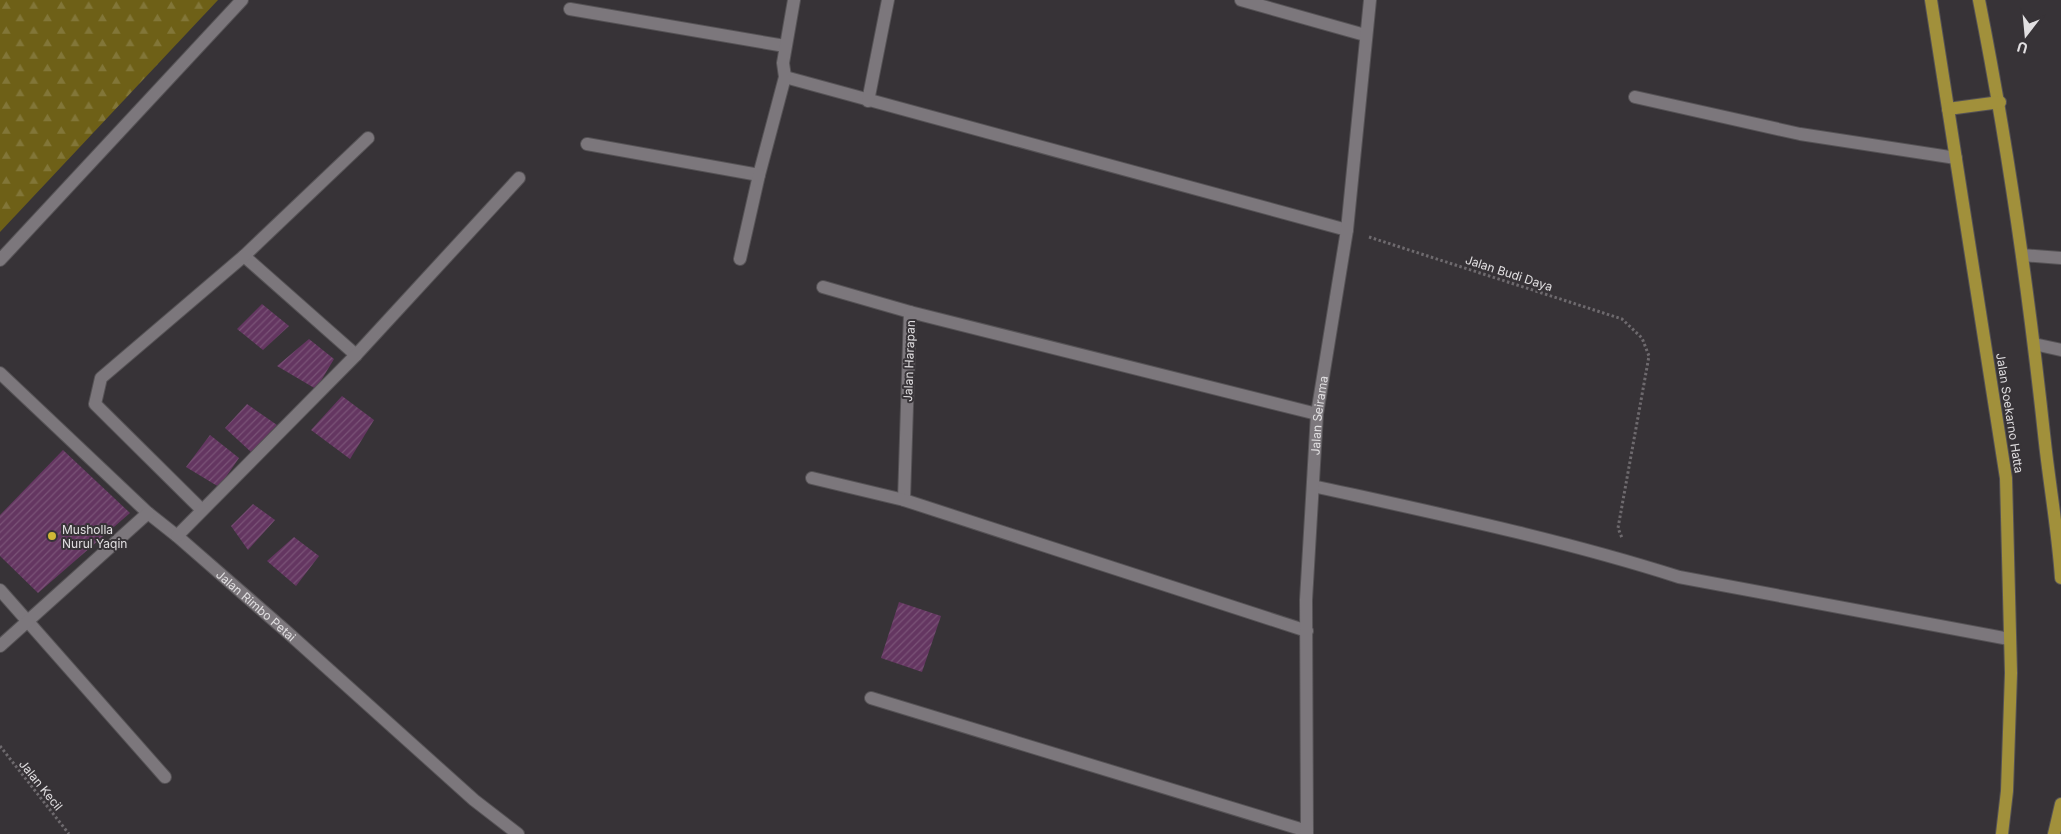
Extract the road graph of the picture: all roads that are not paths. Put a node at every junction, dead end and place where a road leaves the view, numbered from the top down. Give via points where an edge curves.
1 (242, 0) edge
2 (794, 0) edge
3 (888, 0) edge
4 (1241, 0) edge
5 (1370, 0) edge
6 (1930, 0) edge
7 (1979, 0) edge
8 (570, 9) dead end
9 (1365, 36) junction
10 (785, 46) junction
11 (785, 77) junction
12 (1635, 97) dead end
13 (868, 101) junction
14 (2000, 102) junction
15 (1948, 109) junction
16 (368, 138) dead end
17 (587, 144) dead end
18 (1956, 158) junction
19 (759, 175) junction
20 (519, 178) dead end
21 (1347, 230) junction
22 (2022, 255) junction
23 (244, 256) junction
24 (2061, 258) edge
25 (740, 259) dead end
26 (0, 260) edge
27 (823, 287) dead end
28 (910, 312) junction
29 (2034, 344) junction
30 (2061, 350) edge
31 (356, 355) junction
32 (1, 375) edge
33 (1317, 414) junction
34 (812, 478) dead end
35 (1313, 486) junction
36 (904, 500) junction
37 (202, 510) junction
38 (148, 513) junction
39 (176, 536) junction
40 (2061, 578) edge
41 (0, 590) edge
42 (27, 623) junction
43 (1307, 632) junction
44 (2010, 639) junction
45 (0, 646) edge
46 (872, 698) dead end
47 (165, 778) dead end
48 (2061, 804) edge
49 (1306, 833) edge
50 (518, 834) edge
51 (2002, 834) edge
52 (2054, 834) edge

1 - 26 street
2 - 10 street
3 - 13 street
4 - 9 street
5 - 9 street, Jalan Seirama
6 - 15 main road, Jalan Soekarno Hatta
7 - 14 main road
8 - 10 street
9 - 21 street, Jalan Seirama
10 - 11 street
11 - 13 street
11 - 19 street
12 - 18 street via 1800,134
13 - 21 street
14 - 15 main road
14 - 22 main road
15 - 18 main road, Jalan Soekarno Hatta
16 - 23 street
17 - 19 street
18 - 44 main road, Jalan Soekarno Hatta via 2006,478
19 - 25 street
20 - 31 street
21 - 33 street, Jalan Seirama
22 - 24 street
22 - 29 main road
23 - 31 street
23 - 37 street via 102,378 96,404
27 - 28 street, Jalan Harapan
28 - 33 street
28 - 36 street, Jalan Harapan
29 - 30 street
29 - 40 main road
31 - 37 street
32 - 38 street, Jalan Rimbo Petai
33 - 35 street, Jalan Seirama
34 - 36 street
35 - 43 street, Jalan Seirama
35 - 44 street via 1633,562 1679,577
36 - 43 street
37 - 39 street
38 - 39 street, Jalan Rimbo Petai
38 - 42 street
39 - 50 street, Jalan Rimbo Petai via 286,630 474,800
41 - 42 street
42 - 45 street
42 - 47 street
43 - 49 street, Jalan Seirama
44 - 51 main road, Jalan Soekarno Hatta via 2008,791
46 - 49 street
48 - 52 main road

